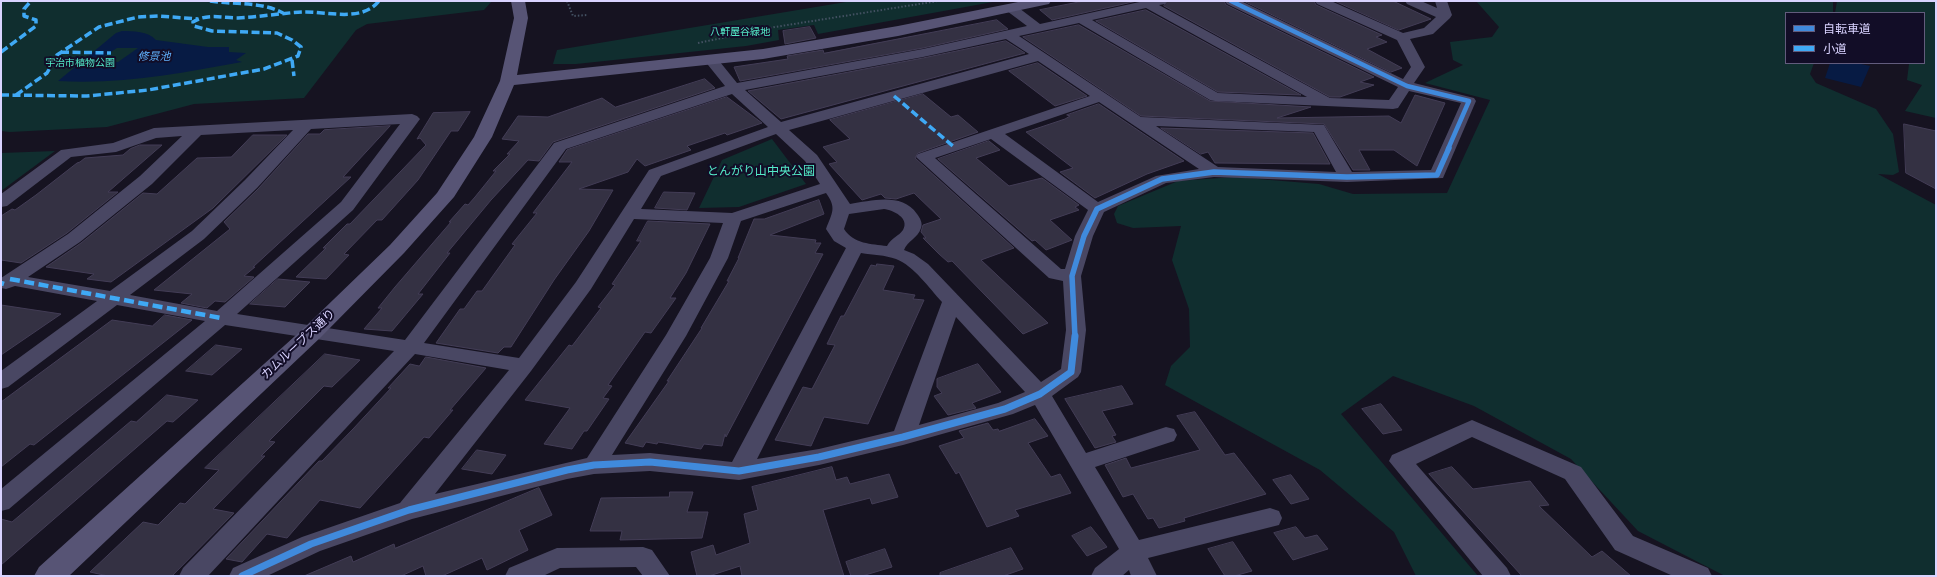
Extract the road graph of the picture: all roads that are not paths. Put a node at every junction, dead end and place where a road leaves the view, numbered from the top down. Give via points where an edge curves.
1 (518, 1) edge
2 (1044, 1) edge
3 (1231, 1) edge
4 (1321, 1) edge
5 (1411, 1) edge
6 (1441, 1) edge
7 (1154, 2) edge
8 (1011, 8) junction
9 (1445, 16) junction
10 (1080, 18) junction
11 (1037, 28) junction
12 (1009, 35) junction
13 (1402, 37) junction
14 (1039, 56) junction
15 (710, 60) junction
16 (508, 81) junction
17 (1407, 86) junction
18 (734, 88) junction
19 (1100, 97) junction
20 (1329, 102) junction
21 (1137, 121) junction
22 (306, 125) junction
23 (778, 128) junction
24 (196, 131) junction
25 (993, 133) junction
26 (1214, 172) junction
27 (1347, 177) junction
28 (831, 186) junction
29 (1, 202) edge
30 (842, 209) junction
31 (1097, 209) junction
32 (629, 214) junction
33 (732, 218) junction
34 (856, 246) junction
35 (894, 253) junction
36 (1072, 276) junction
37 (4, 283) edge
38 (115, 298) junction
39 (952, 301) junction
40 (221, 318) junction
41 (313, 332) junction
42 (410, 347) junction
43 (524, 366) junction
44 (1, 382) edge
45 (1040, 394) junction
46 (1166, 435) dead end
47 (903, 437) junction
48 (1080, 463) junction
49 (594, 465) junction
50 (739, 471) junction
51 (1, 502) edge
52 (409, 510) junction
53 (1270, 518) dead end
54 (1133, 552) junction
55 (49, 576) edge
56 (192, 576) edge
57 (242, 576) edge
58 (518, 576) edge
59 (657, 576) edge
60 (1104, 576) edge
61 (1144, 576) edge
62 (1498, 576) edge
63 (1699, 576) edge

1 - 16 street, カムループス通り via 521,18
2 - 8 street
3 - 17 street
4 - 13 street
5 - 9 street
6 - 9 street
7 - 10 street
7 - 20 street
8 - 11 street
8 - 15 street via 898,31 763,54
9 - 13 street via 1428,31
10 - 11 street
10 - 20 street via 1215,98
11 - 12 street
12 - 14 street
12 - 18 street
13 - 17 street via 1418,66
14 - 19 street
14 - 23 street
15 - 16 street
15 - 18 street
16 - 41 street, カムループス通り via 483,137 444,196 398,249
17 - 20 street via 1393,105
17 - 27 street via 1469,101 1437,175
18 - 23 street
18 - 42 street via 560,146
19 - 21 street
19 - 25 street
21 - 26 street
21 - 27 street via 1319,128
22 - 24 street
22 - 38 street via 251,184 198,235
22 - 40 street via 412,119 347,206
23 - 28 street via 811,158
23 - 32 street via 655,173
24 - 29 street via 154,133 116,147 67,153
24 - 37 street via 146,180 74,238
25 - 31 street
25 - 36 street via 924,157 1056,274
26 - 27 street
26 - 31 street via 1162,179
28 - 30 street via 841,202
28 - 33 street
30 - 34 street via 835,230 845,242
30 - 35 street via 873,204 906,212 913,225
31 - 36 street via 1084,236
32 - 33 street
32 - 43 street via 584,285
33 - 49 street via 719,258 676,336
34 - 35 street
34 - 50 street
35 - 39 street via 906,256 921,268
36 - 45 street via 1076,330 1071,372
37 - 38 street
38 - 40 street
38 - 44 street
39 - 45 street
39 - 47 street
40 - 41 street
40 - 51 street
41 - 42 street
41 - 55 street, カムループス通り
42 - 43 street
42 - 56 street
43 - 52 street
45 - 47 street via 1005,409
45 - 48 street
46 - 48 street
47 - 50 street via 819,458
48 - 54 street
49 - 50 street via 650,462
49 - 52 street
52 - 57 street via 311,544
53 - 54 street
54 - 60 street
54 - 61 street
58 - 59 street via 557,558 644,556
62 - 63 street via 1400,461 1472,428 1573,473 1624,543

